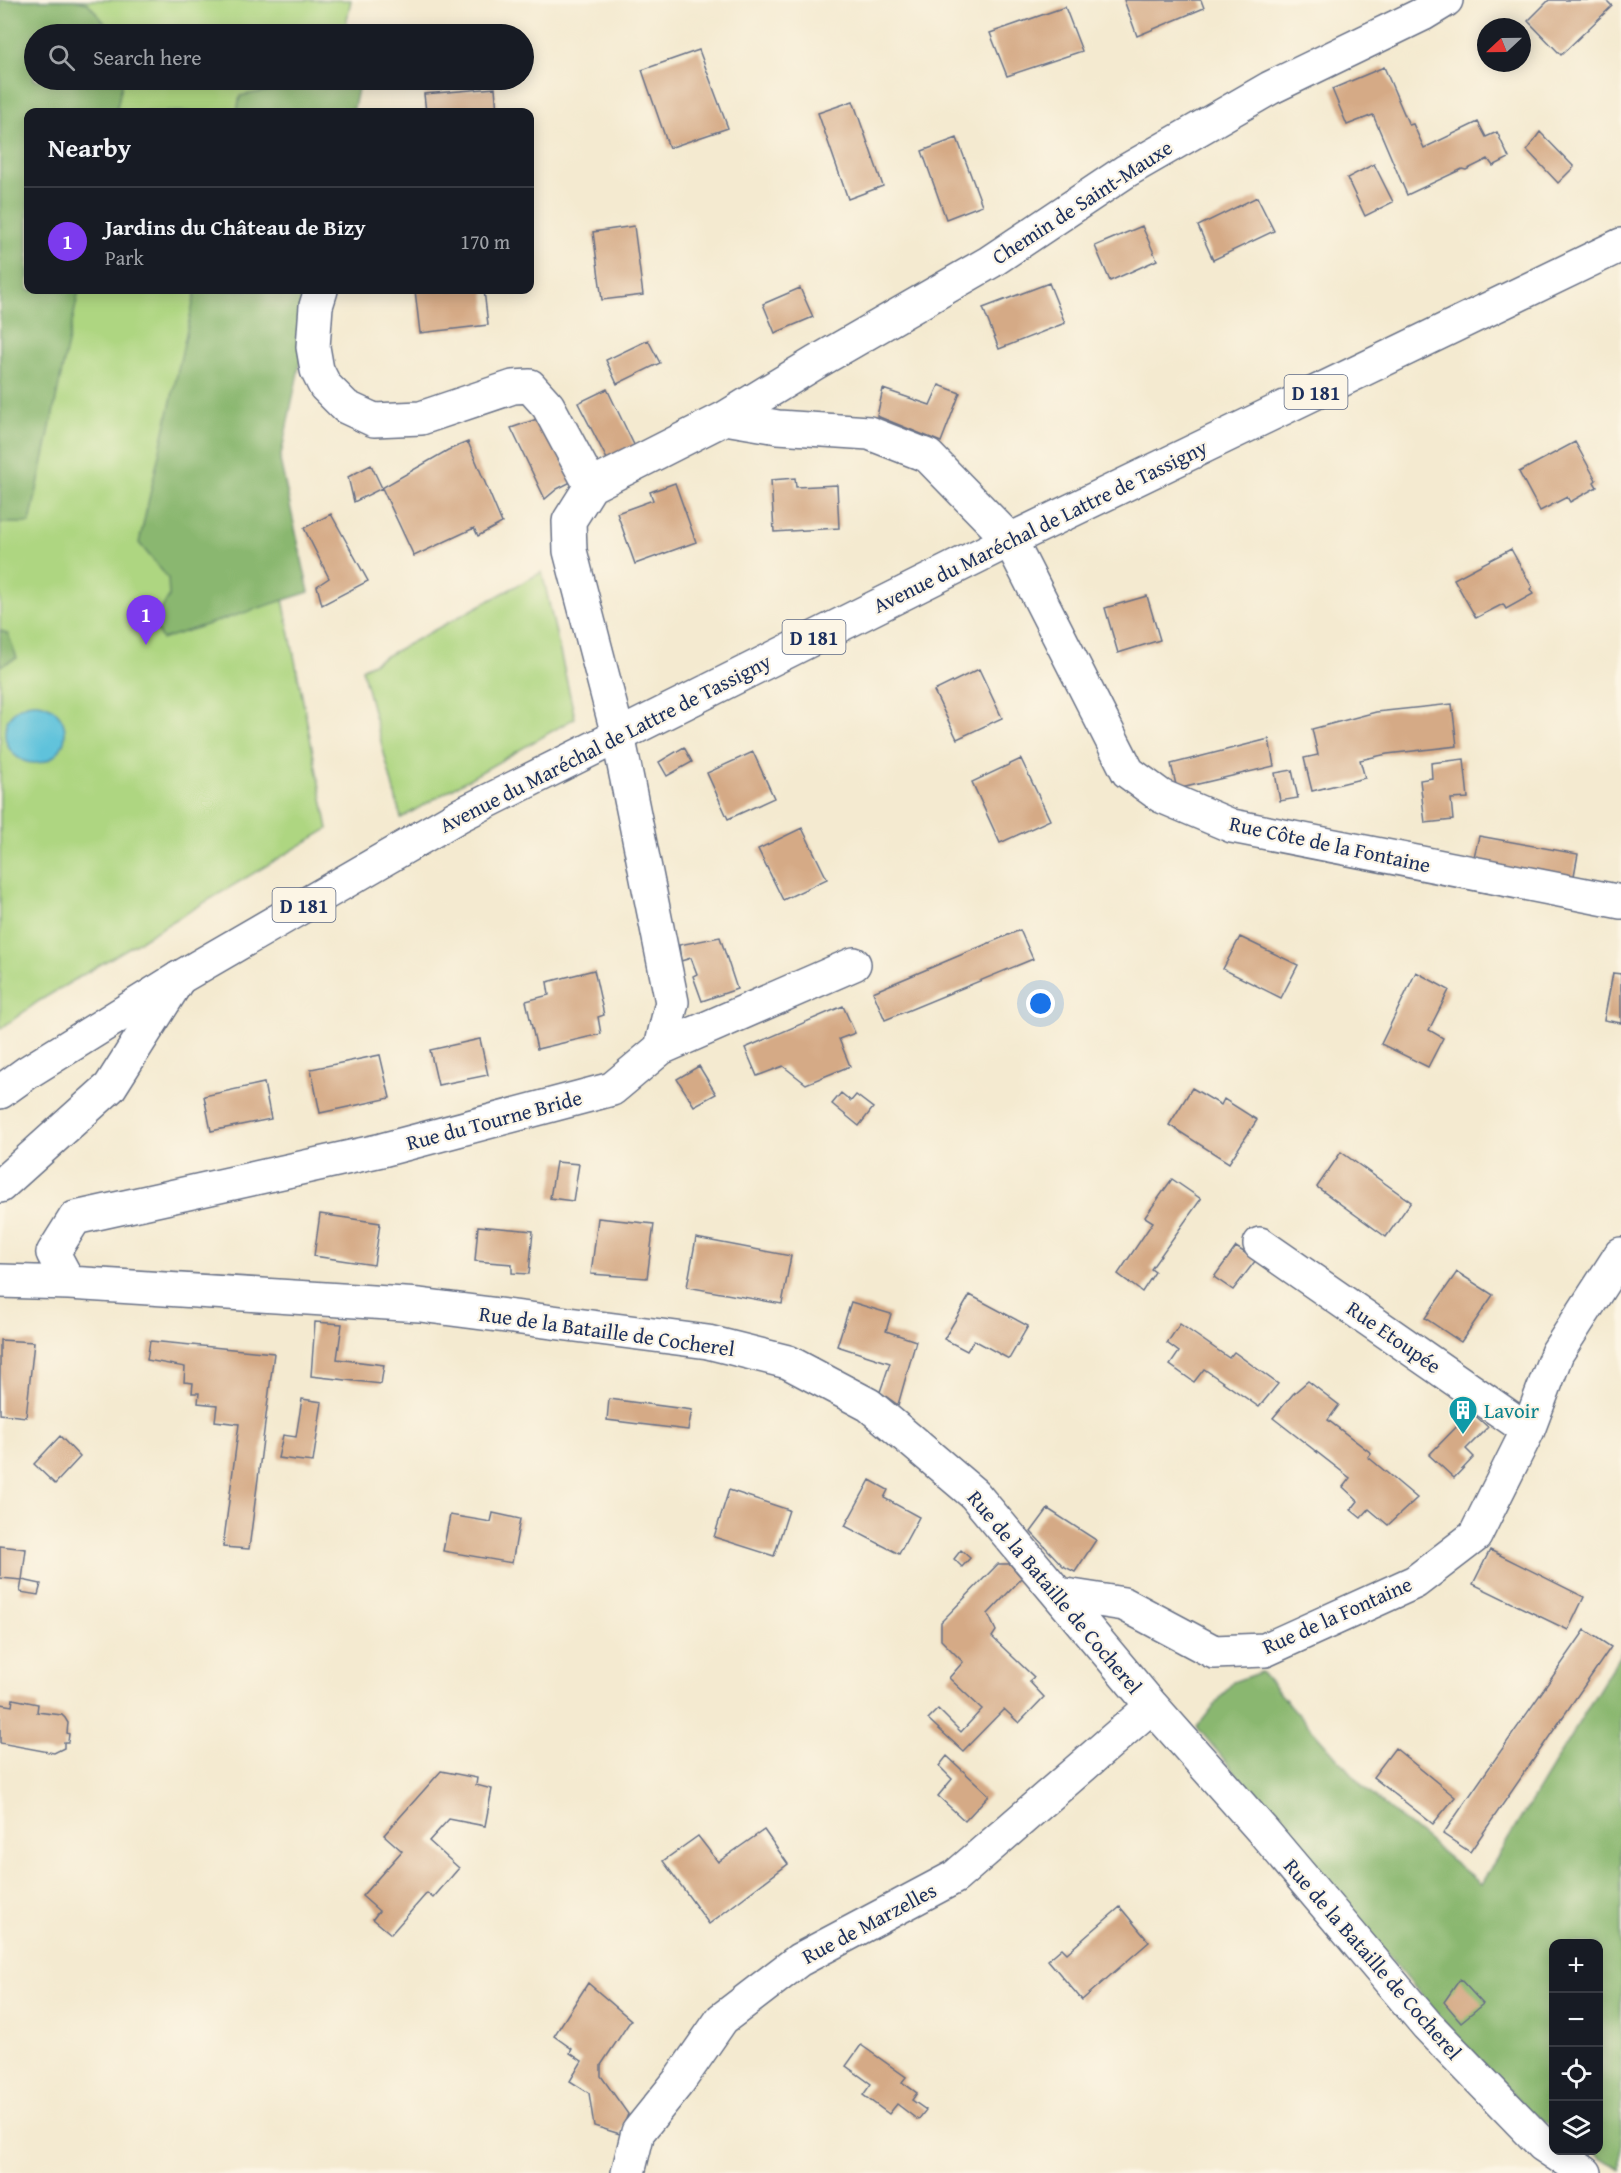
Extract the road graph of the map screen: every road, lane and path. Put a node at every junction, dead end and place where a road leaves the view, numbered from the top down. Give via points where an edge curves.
1 (1446, 0) edge
2 (1621, 245) edge
3 (320, 294) edge
4 (725, 418) junction
5 (591, 486) junction
6 (1010, 540) junction
7 (618, 735) junction
8 (1621, 902) edge
9 (854, 964) dead end
10 (179, 978) junction
11 (661, 1048) junction
12 (0, 1092) edge
13 (0, 1186) edge
14 (1260, 1244) dead end
15 (1621, 1254) edge
16 (0, 1281) edge
17 (69, 1283) junction
18 (1528, 1430) junction
19 (1059, 1594) junction
20 (1152, 1706) junction
21 (628, 2173) edge
22 (1586, 2173) edge

1 - 4 street, Chemin de Saint-Mauxe via 1260,93 1126,171 990,262
2 - 6 street, Avenue du Maréchal de Lattre de Tassigny / D 181
3 - 5 street via 313,348 317,370 325,387 346,407 374,420 421,417 513,387 530,386 548,406
4 - 5 street, Chemin de Saint-Mauxe
4 - 6 street, Rue Côte de la Fontaine via 778,427 869,433 928,456
5 - 7 street via 570,521 570,551
6 - 7 street, Avenue du Maréchal de Lattre de Tassigny / D 181
6 - 8 street, Rue Côte de la Fontaine via 1128,772 1161,796 1232,826
7 - 10 street, Avenue du Maréchal de Lattre de Tassigny / D 181 via 460,815
7 - 11 street via 672,1002
9 - 11 street
10 - 12 street, Avenue du Maréchal de Lattre de Tassigny / D 181
10 - 13 street via 110,1087
11 - 17 street, Rue du Tourne Bride via 612,1089 382,1150 75,1218 53,1253
14 - 18 street, Rue Etoupée
15 - 18 street, Rue de la Fontaine via 1557,1353
16 - 17 street, Rue de la Bataille de Cocherel
17 - 19 street, Rue de la Bataille de Cocherel via 420,1305 708,1342 788,1362 869,1405 974,1494
18 - 19 street, Rue de la Fontaine via 1475,1536 1415,1582 1265,1650 1214,1652 1124,1604
19 - 20 street, Rue de la Bataille de Cocherel
20 - 21 street, Rue de Marzelles via 955,1877 799,1960 722,2019 638,2132
20 - 22 street, Rue de la Bataille de Cocherel via 1426,2025 1543,2145

